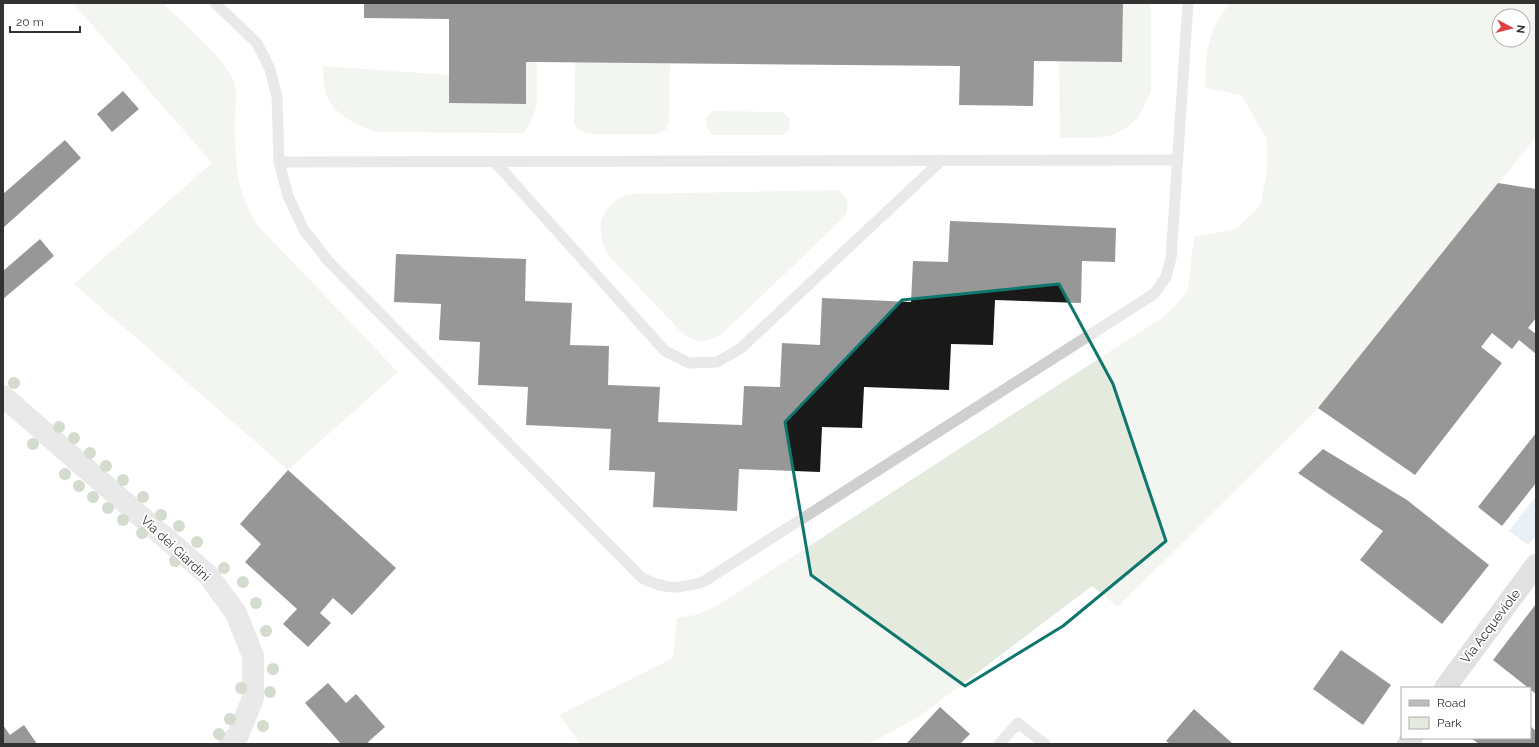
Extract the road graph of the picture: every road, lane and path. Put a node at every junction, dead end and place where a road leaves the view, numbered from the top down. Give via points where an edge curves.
1 (215, 3) edge
2 (1188, 3) edge
3 (942, 160) junction
4 (1178, 160) junction
5 (494, 161) junction
6 (279, 162) junction
7 (3, 396) edge
8 (1536, 565) edge
9 (1446, 687) edge
10 (229, 744) edge
11 (1000, 744) edge
12 (1045, 744) edge

1 - 6 lane via 257,43 270,69 277,96
2 - 4 lane
3 - 4 lane
3 - 5 lane
3 - 5 lane via 740,349 717,362 689,363 665,352
4 - 6 lane via 1171,258 1166,277 1154,294 703,582 680,588 660,587 642,578 330,262 304,230 288,196
5 - 6 lane
7 - 10 street, Via dei Giardini via 208,575 236,613 253,656 253,698 238,735
8 - 9 main road, Via Acqueviole
11 - 12 lane via 1018,723

